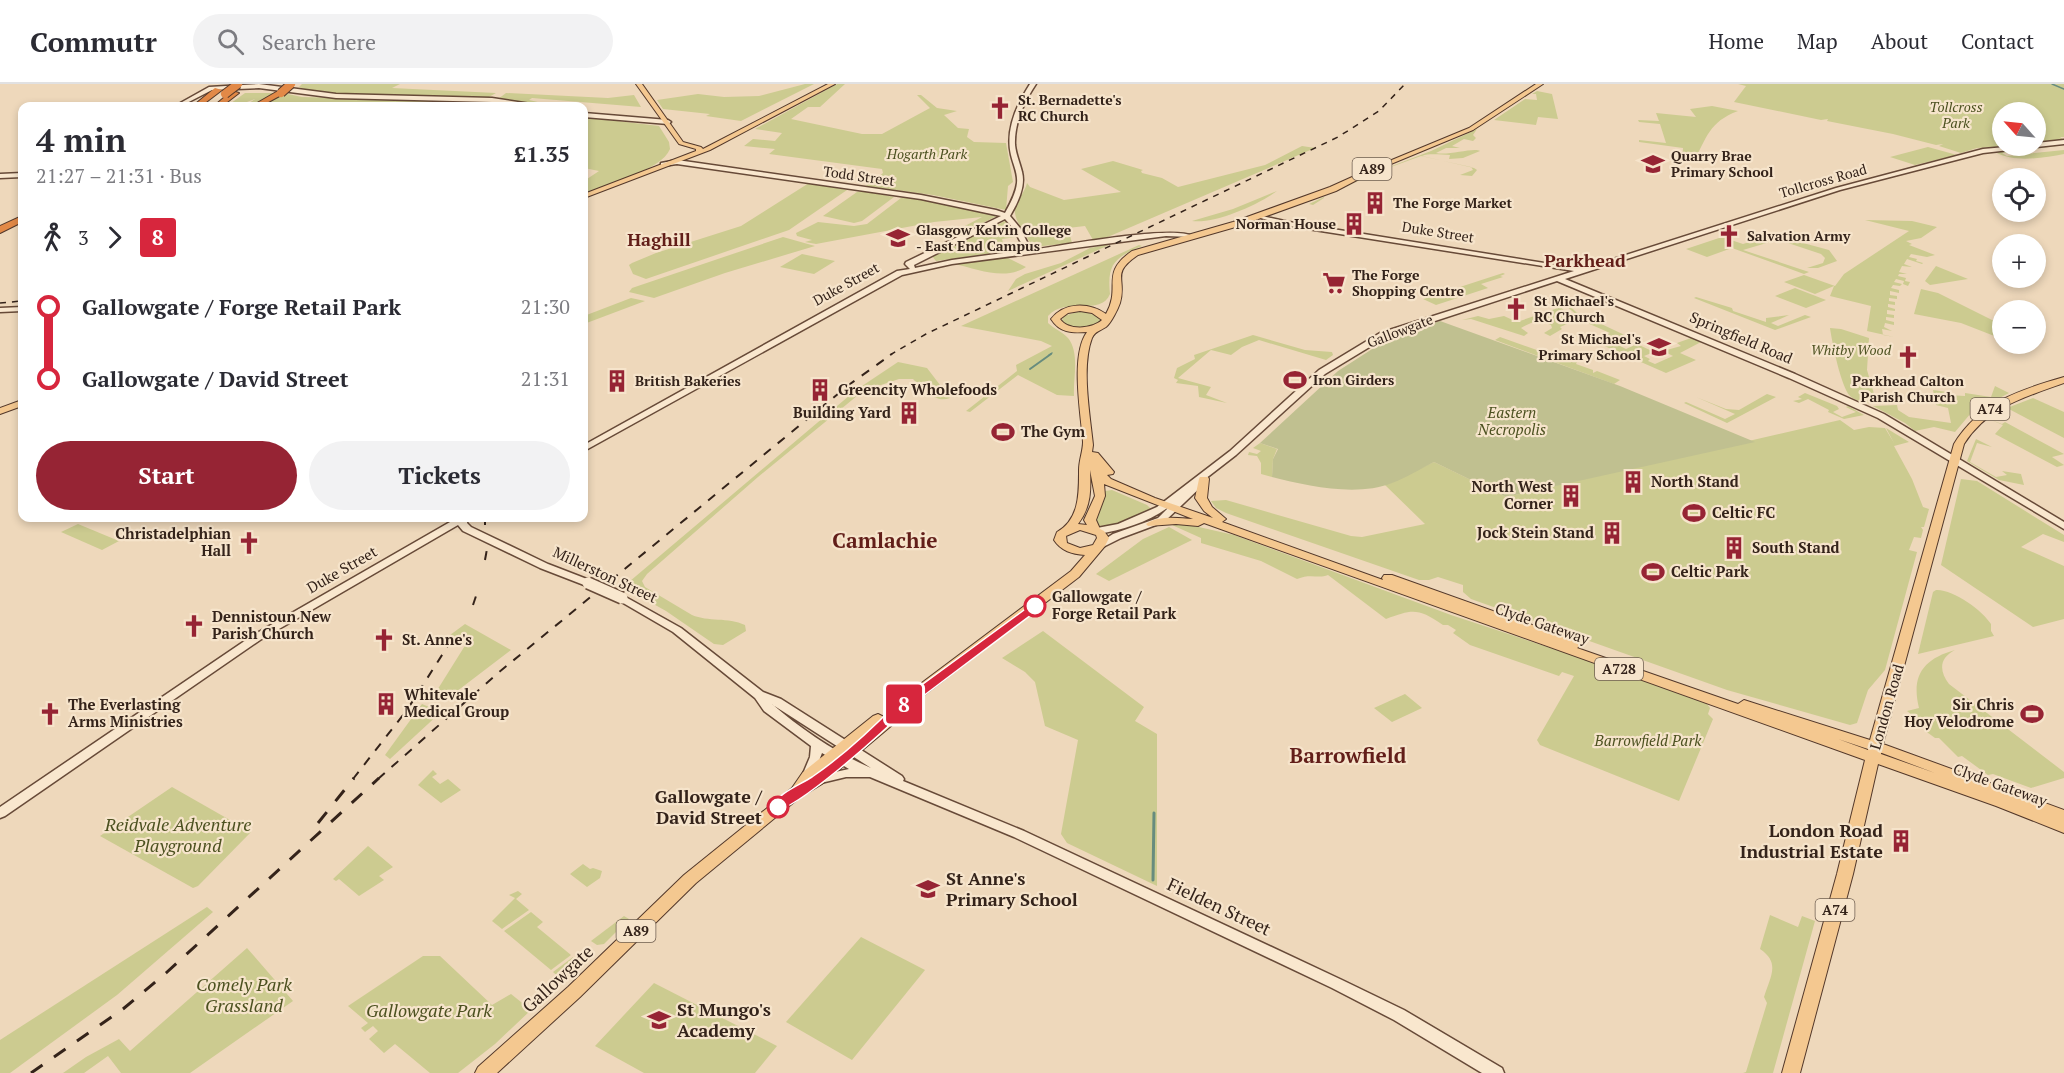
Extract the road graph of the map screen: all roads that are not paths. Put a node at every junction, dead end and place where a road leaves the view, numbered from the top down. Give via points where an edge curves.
1 (247, 84) edge
2 (299, 84) edge
3 (632, 84) edge
4 (639, 84) edge
5 (821, 84) edge
6 (832, 84) edge
7 (1034, 84) edge
8 (1540, 84) edge
9 (290, 86) edge
10 (218, 88) edge
11 (237, 88) edge
12 (281, 90) junction
13 (187, 102) edge
14 (202, 102) edge
15 (210, 102) edge
16 (222, 102) edge
17 (262, 102) edge
18 (508, 102) edge
19 (652, 105) junction
20 (588, 115) edge
21 (758, 119) junction
22 (665, 123) junction
23 (2064, 142) edge
24 (696, 148) junction
25 (675, 153) junction
26 (645, 173) junction
27 (18, 175) edge
28 (0, 176) edge
29 (588, 194) edge
30 (18, 213) edge
31 (1008, 215) junction
32 (1259, 216) junction
33 (18, 221) edge
34 (0, 222) edge
35 (1236, 224) junction
36 (1290, 224) junction
37 (0, 230) edge
38 (1156, 236) junction
39 (1189, 236) junction
40 (1172, 241) junction
41 (1029, 252) junction
42 (912, 266) junction
43 (1594, 266) joint
44 (1582, 270) junction
45 (1558, 279) junction
46 (1118, 295) junction
47 (18, 309) edge
48 (1088, 309) junction
49 (1, 310) edge
50 (1106, 319) junction
51 (1065, 328) junction
52 (1094, 329) junction
53 (1083, 351) junction
54 (2064, 382) edge
55 (18, 404) edge
56 (0, 411) edge
57 (588, 446) edge
58 (1089, 453) junction
59 (1953, 461) junction
60 (1097, 473) junction
61 (1206, 477) junction
62 (1173, 505) junction
63 (1220, 519) junction
64 (456, 522) edge
65 (462, 522) edge
66 (1152, 524) junction
67 (2064, 526) edge
68 (1231, 529) junction
69 (1067, 530) junction
70 (1096, 530) junction
71 (1100, 546) junction
72 (1068, 549) junction
73 (1060, 584) junction
74 (759, 695) junction
75 (817, 744) junction
76 (843, 752) junction
77 (1875, 752) junction
78 (870, 774) junction
79 (812, 778) junction
80 (918, 792) junction
81 (0, 813) edge
82 (2064, 816) edge
83 (2064, 827) edge
84 (483, 1073) edge
85 (1496, 1073) edge
86 (1791, 1073) edge

1 - 11 highway
2 - 9 street
3 - 19 main road
4 - 19 main road
5 - 21 main road
6 - 21 main road
7 - 31 street via 1014,126 1013,153 1020,185
8 - 32 main road, A89 via 1461,133
9 - 12 highway, bridge
9 - 18 street via 336,96
10 - 11 highway, bridge
10 - 11 street
10 - 13 street
10 - 14 highway
10 - 15 highway
11 - 12 street
11 - 16 highway
12 - 17 highway
19 - 22 main road
20 - 22 street
21 - 24 main road
21 - 24 main road via 728,139
22 - 24 main road via 681,143
22 - 25 main road
23 - 43 street, Tollcross Road via 1986,151 1857,183
24 - 25 main road
24 - 25 main road
25 - 26 main road
25 - 26 main road
25 - 31 street, Todd Street
26 - 29 main road
27 - 28 street
30 - 34 highway
31 - 41 street
31 - 42 street
32 - 35 main road, A89
32 - 36 street, Duke Street
33 - 37 highway
35 - 36 street, Duke Street
35 - 39 main road, Duke Street / A89
36 - 44 street, Duke Street
38 - 39 street, Duke Street
38 - 40 street, Duke Street
38 - 41 street, Duke Street
39 - 40 main road, A89
40 - 46 main road, A89 via 1141,250 1125,260 1116,273
41 - 42 street, Duke Street
42 - 57 street, Duke Street
43 - 44 street, Gallowgate
44 - 45 street, Gallowgate
45 - 59 street, Springfield Road via 1881,416
45 - 61 street, Gallowgate via 1400,328 1365,344 1313,380
46 - 48 main road via 1105,306
46 - 50 main road, A89
47 - 49 street
48 - 50 main road
48 - 51 main road via 1058,314 1056,322
50 - 52 main road
51 - 52 main road
51 - 53 main road
52 - 53 main road
53 - 58 main road
54 - 59 main road, London Road / A74 via 2003,402 1981,416 1964,436
55 - 56 main road
58 - 60 main road, Clyde Gateway / A728
58 - 62 main road, Clyde Gateway / A728 via 1117,477
58 - 69 main road via 1085,505
59 - 67 street, Springfield Road
59 - 77 main road, London Road / A74
60 - 62 main road, Clyde Gateway / A728 via 1119,487
60 - 70 main road via 1100,493 1090,520
61 - 62 street, Gallowgate
61 - 63 main road via 1201,498
62 - 63 main road, Clyde Gateway / A728
62 - 66 street, Gallowgate
62 - 68 main road, Clyde Gateway / A728
62 - 70 street, Gallowgate via 1121,527
63 - 77 main road, Clyde Gateway / A728
64 - 81 street, Duke Street via 256,638
65 - 74 street, Millerston Street, bridge via 466,529 622,598 677,630
66 - 68 main road via 1187,521
66 - 71 street, Gallowgate
68 - 77 main road, Clyde Gateway / A728
69 - 70 main road
69 - 72 main road via 1060,540
70 - 71 main road via 1103,538
71 - 72 main road via 1086,551
71 - 73 main road, Gallowgate / A89 via 1075,574
72 - 73 main road, Gallowgate / A89 via 1073,564
73 - 76 main road, Gallowgate / A89
74 - 75 street, Millerston Street via 768,708
74 - 76 street, Millerston Street via 777,702
75 - 76 street, Millerston Street
75 - 79 street
76 - 78 street, Fielden Street
76 - 79 main road, Gallowgate / A89
76 - 80 street, Fielden Street
77 - 82 main road, Clyde Gateway / A728
77 - 83 main road, Clyde Gateway / A728
77 - 86 main road, London Road / A74
78 - 79 street, Fielden Street
78 - 80 street, Fielden Street
79 - 84 main road, Gallowgate / A89 via 690,879 574,992
80 - 85 street, Fielden Street via 1028,838 1337,984 1399,1015

